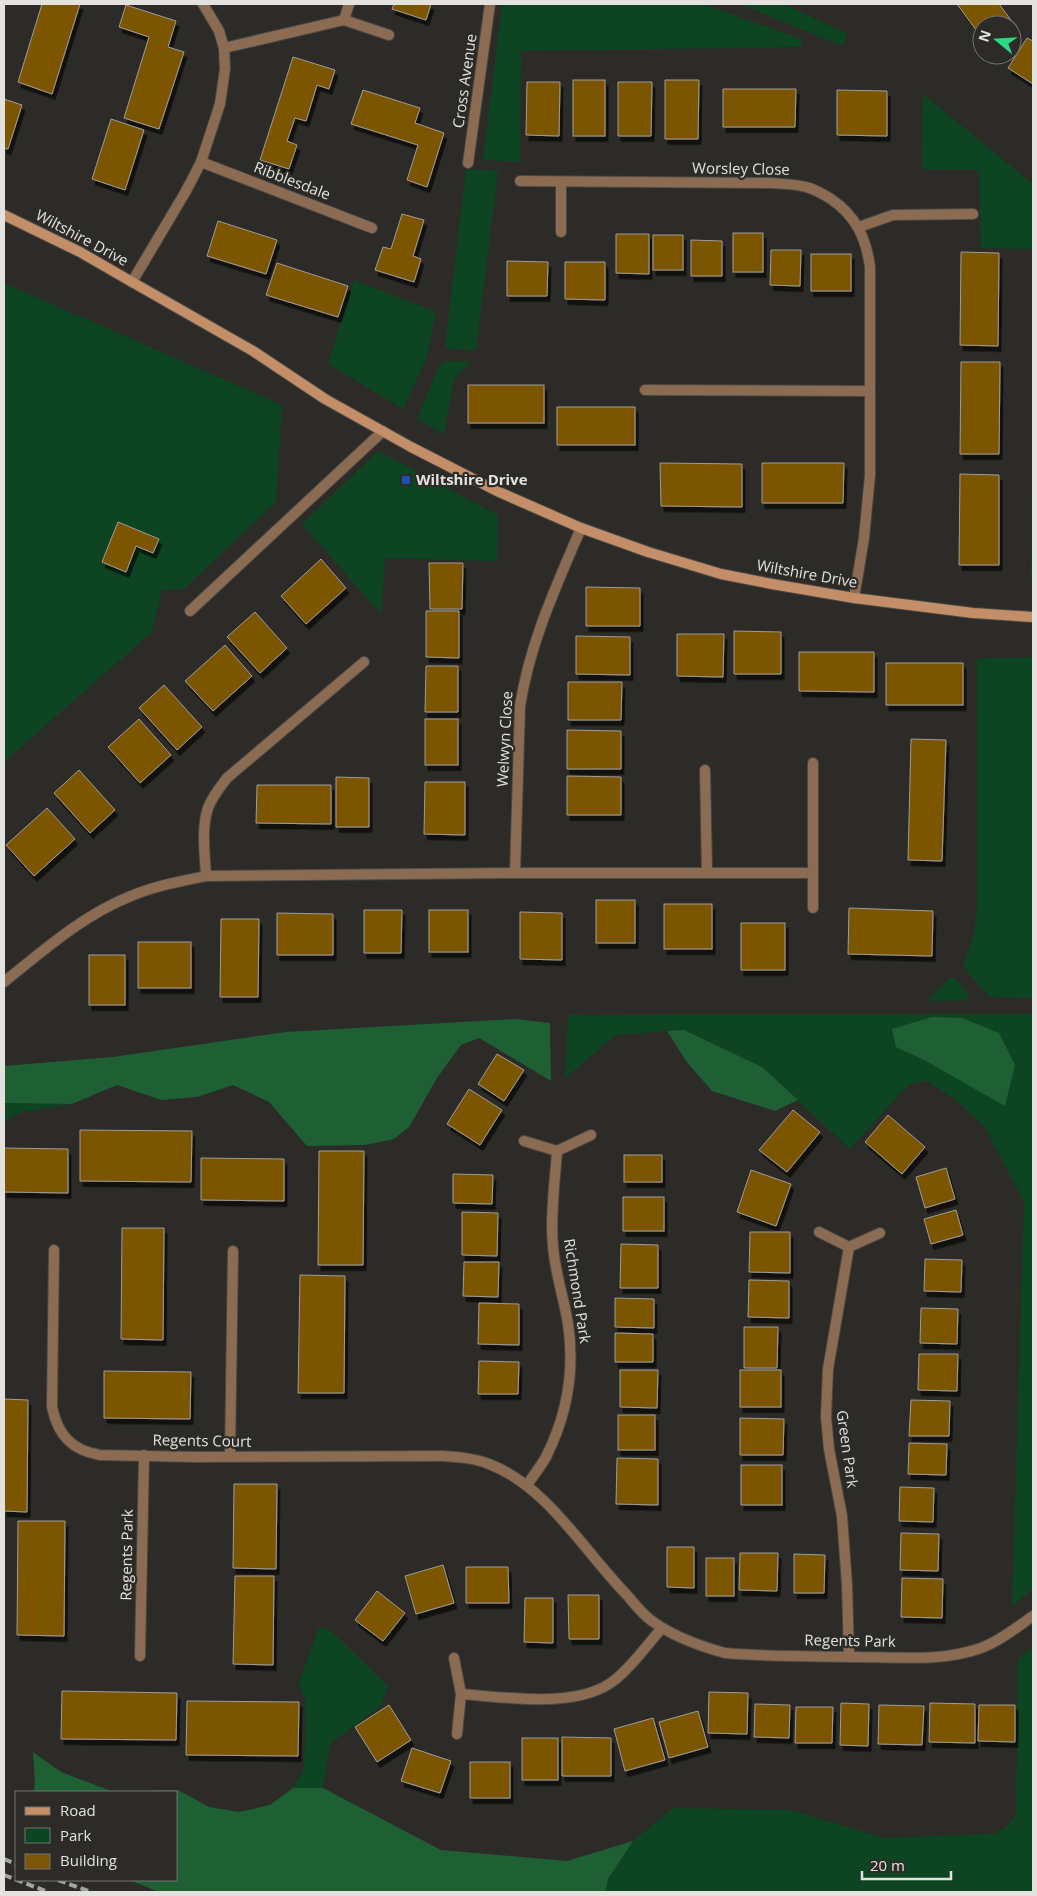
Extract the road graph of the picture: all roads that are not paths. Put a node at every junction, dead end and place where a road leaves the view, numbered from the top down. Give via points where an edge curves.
1 (203, 4) edge
2 (350, 4) edge
3 (490, 4) edge
4 (344, 20) junction
5 (389, 35) dead end
6 (224, 48) junction
7 (201, 162) junction
8 (468, 163) dead end
9 (520, 181) dead end
10 (561, 182) junction
11 (4, 214) edge
12 (973, 214) dead end
13 (372, 228) dead end
14 (859, 228) junction
15 (561, 232) dead end
16 (132, 282) junction
17 (645, 390) dead end
18 (870, 391) junction
19 (384, 431) junction
20 (581, 528) junction
21 (854, 598) junction
22 (190, 611) dead end
23 (1033, 617) edge
24 (364, 662) dead end
25 (813, 763) dead end
26 (705, 770) dead end
27 (707, 872) junction
28 (515, 873) junction
29 (812, 873) junction
30 (206, 876) junction
31 (812, 908) dead end
32 (4, 982) edge
33 (591, 1135) dead end
34 (524, 1142) dead end
35 (557, 1151) junction
36 (819, 1232) dead end
37 (880, 1233) dead end
38 (848, 1247) junction
39 (54, 1250) dead end
40 (233, 1251) dead end
41 (144, 1455) junction
42 (230, 1456) junction
43 (527, 1485) junction
44 (1033, 1616) edge
45 (662, 1628) junction
46 (140, 1656) dead end
47 (849, 1656) junction
48 (454, 1658) dead end
49 (461, 1694) junction
50 (457, 1734) dead end

1 - 6 street via 219,31
2 - 4 street
3 - 8 street, Cross Avenue
4 - 5 street
4 - 6 street
6 - 7 street via 220,104
7 - 13 street, Ribblesdale
7 - 16 street
9 - 10 street, Worsley Close
10 - 14 street, Worsley Close via 772,183 808,187 846,211
10 - 15 street
11 - 16 street, Wiltshire Drive
12 - 14 street via 893,215
14 - 18 street, Worsley Close via 865,239 870,267
16 - 19 street, Wiltshire Drive
17 - 18 street
18 - 21 street, Worsley Close via 868,503
19 - 20 street, Wiltshire Drive via 499,492
19 - 22 street
20 - 21 street, Wiltshire Drive via 721,574
20 - 28 street, Welwyn Close via 537,633 524,681 520,706
21 - 23 street, Wiltshire Drive
24 - 30 street via 228,778 216,793 208,809 205,828
25 - 29 street
26 - 27 street
27 - 28 street
27 - 29 street
28 - 30 street
29 - 31 street
30 - 32 street via 131,896 96,913
33 - 35 street
34 - 35 street
35 - 43 street, Richmond Park via 553,1246 568,1322 572,1371 560,1421 546,1456
36 - 38 street
37 - 38 street
38 - 47 street, Green Park via 828,1369 826,1416 842,1516
39 - 41 street, Regents Court via 52,1407 59,1429 75,1447 86,1452
40 - 42 street
41 - 42 street, Regents Court
41 - 46 street, Regents Park
42 - 43 street, Regents Court via 466,1458 489,1464
43 - 45 street, Regents Park via 545,1501 609,1577 650,1620
44 - 47 street, Regents Park via 1000,1638 967,1652 925,1658
45 - 47 street, Regents Park via 725,1653
45 - 49 street via 616,1679 585,1696 551,1699
48 - 49 street
49 - 50 street

